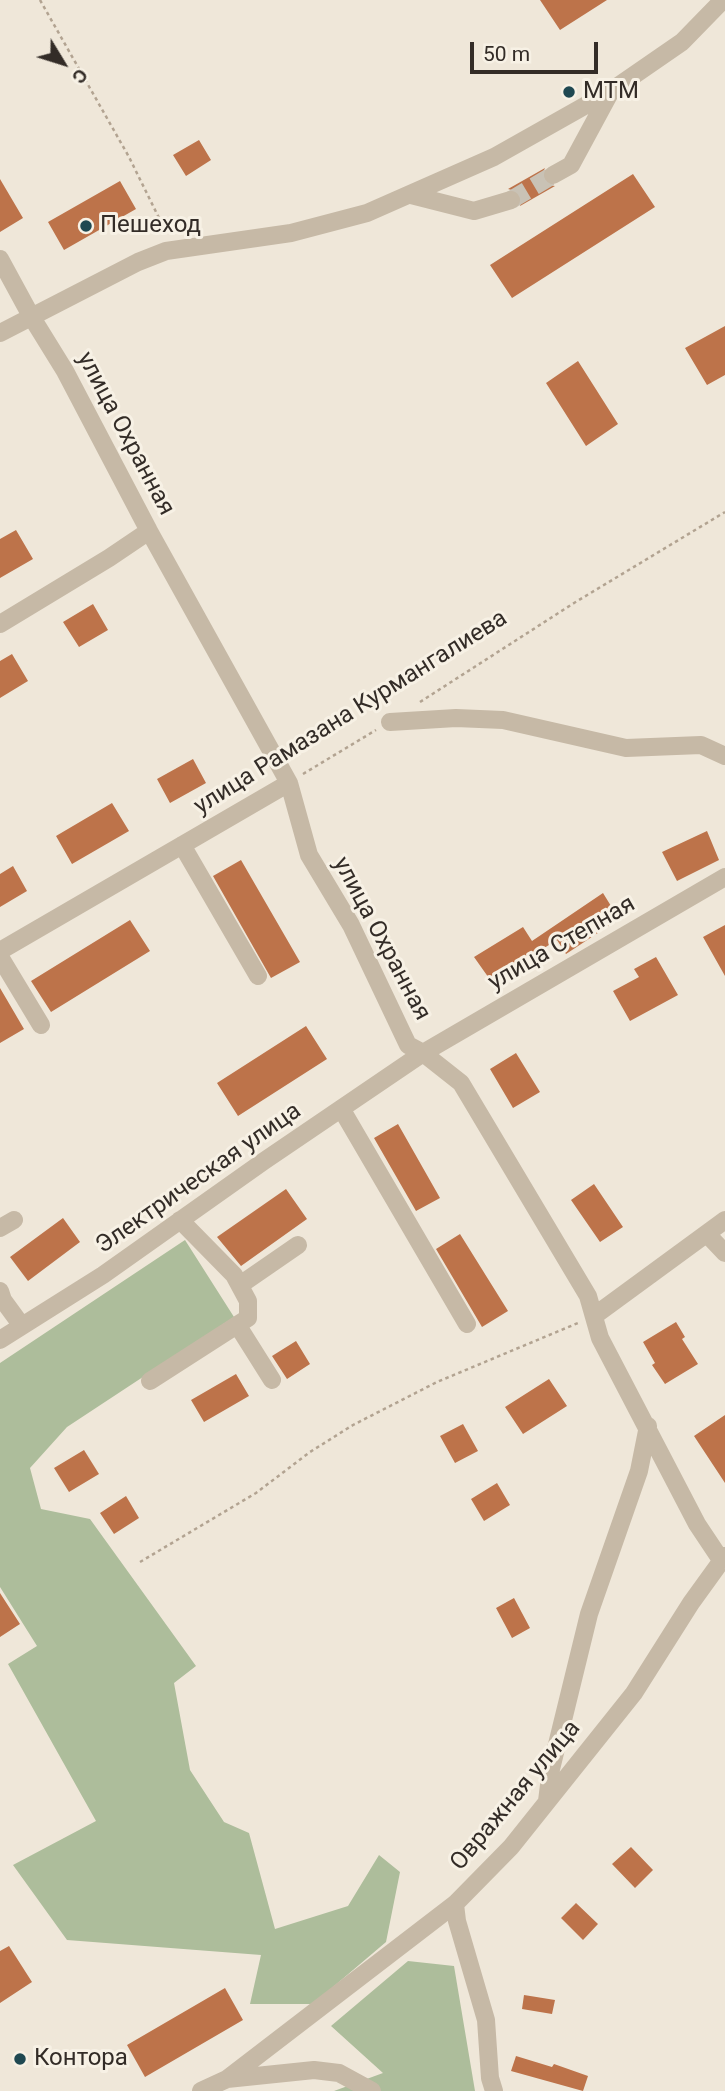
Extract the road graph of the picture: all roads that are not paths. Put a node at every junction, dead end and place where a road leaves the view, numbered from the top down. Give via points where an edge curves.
1 (723, 0) edge
2 (611, 91) junction
3 (553, 175) tunnel mouth
4 (411, 195) junction
5 (511, 200) tunnel mouth
6 (0, 259) edge
7 (31, 316) junction
8 (0, 333) edge
9 (149, 531) junction
10 (0, 624) edge
11 (390, 722) road end
12 (725, 756) edge
13 (289, 783) junction
14 (183, 845) junction
15 (725, 877) edge
16 (0, 954) edge
17 (258, 976) dead end
18 (41, 1025) dead end
19 (423, 1053) junction
20 (342, 1110) junction
21 (180, 1220) junction
22 (725, 1220) edge
23 (707, 1234) junction
24 (298, 1245) dead end
25 (725, 1253) edge
26 (240, 1285) junction
27 (0, 1291) edge
28 (594, 1315) junction
29 (467, 1324) dead end
30 (22, 1326) junction
31 (238, 1326) junction
32 (0, 1340) edge
33 (272, 1380) dead end
34 (150, 1381) dead end
35 (648, 1426) junction
36 (723, 1558) edge
37 (547, 1801) junction
38 (455, 1904) junction
39 (227, 2079) junction
40 (201, 2091) edge
41 (372, 2091) edge
42 (494, 2091) edge

1 - 2 street via 681,41
2 - 3 street via 571,164
2 - 4 street via 494,158
4 - 5 street via 474,211
4 - 7 street via 367,213 291,233 166,251
6 - 7 street, улица Охранная
7 - 8 street
7 - 9 street, улица Охранная
9 - 10 street
9 - 13 street, улица Охранная
11 - 12 street via 503,720 626,748 701,745
13 - 14 street, улица Рамазана Курмангалиева
13 - 19 street, улица Охранная via 309,855 351,925 408,1045
14 - 16 street, улица Рамазана Курмангалиева
14 - 17 street
15 - 19 street, улица Степная
16 - 18 street
19 - 20 street, Электрическая улица
19 - 28 street, улица Охранная via 461,1083 588,1296
20 - 21 street, Электрическая улица
20 - 29 street
21 - 26 street
21 - 30 street, Электрическая улица
22 - 23 street
23 - 25 street
23 - 28 street
24 - 26 street
26 - 31 street via 248,1301 247,1318
27 - 30 street
28 - 35 street, улица Охранная via 600,1338
30 - 32 street, Электрическая улица
31 - 33 street
31 - 34 street
35 - 36 street, улица Охранная via 697,1524
35 - 37 street via 639,1471 589,1614
36 - 37 street, Овражная улица via 634,1693
37 - 38 street, Овражная улица via 511,1847
38 - 39 street, Овражная улица
38 - 42 street via 486,2020
39 - 40 street, Овражная улица
39 - 41 street via 314,2070 339,2073

